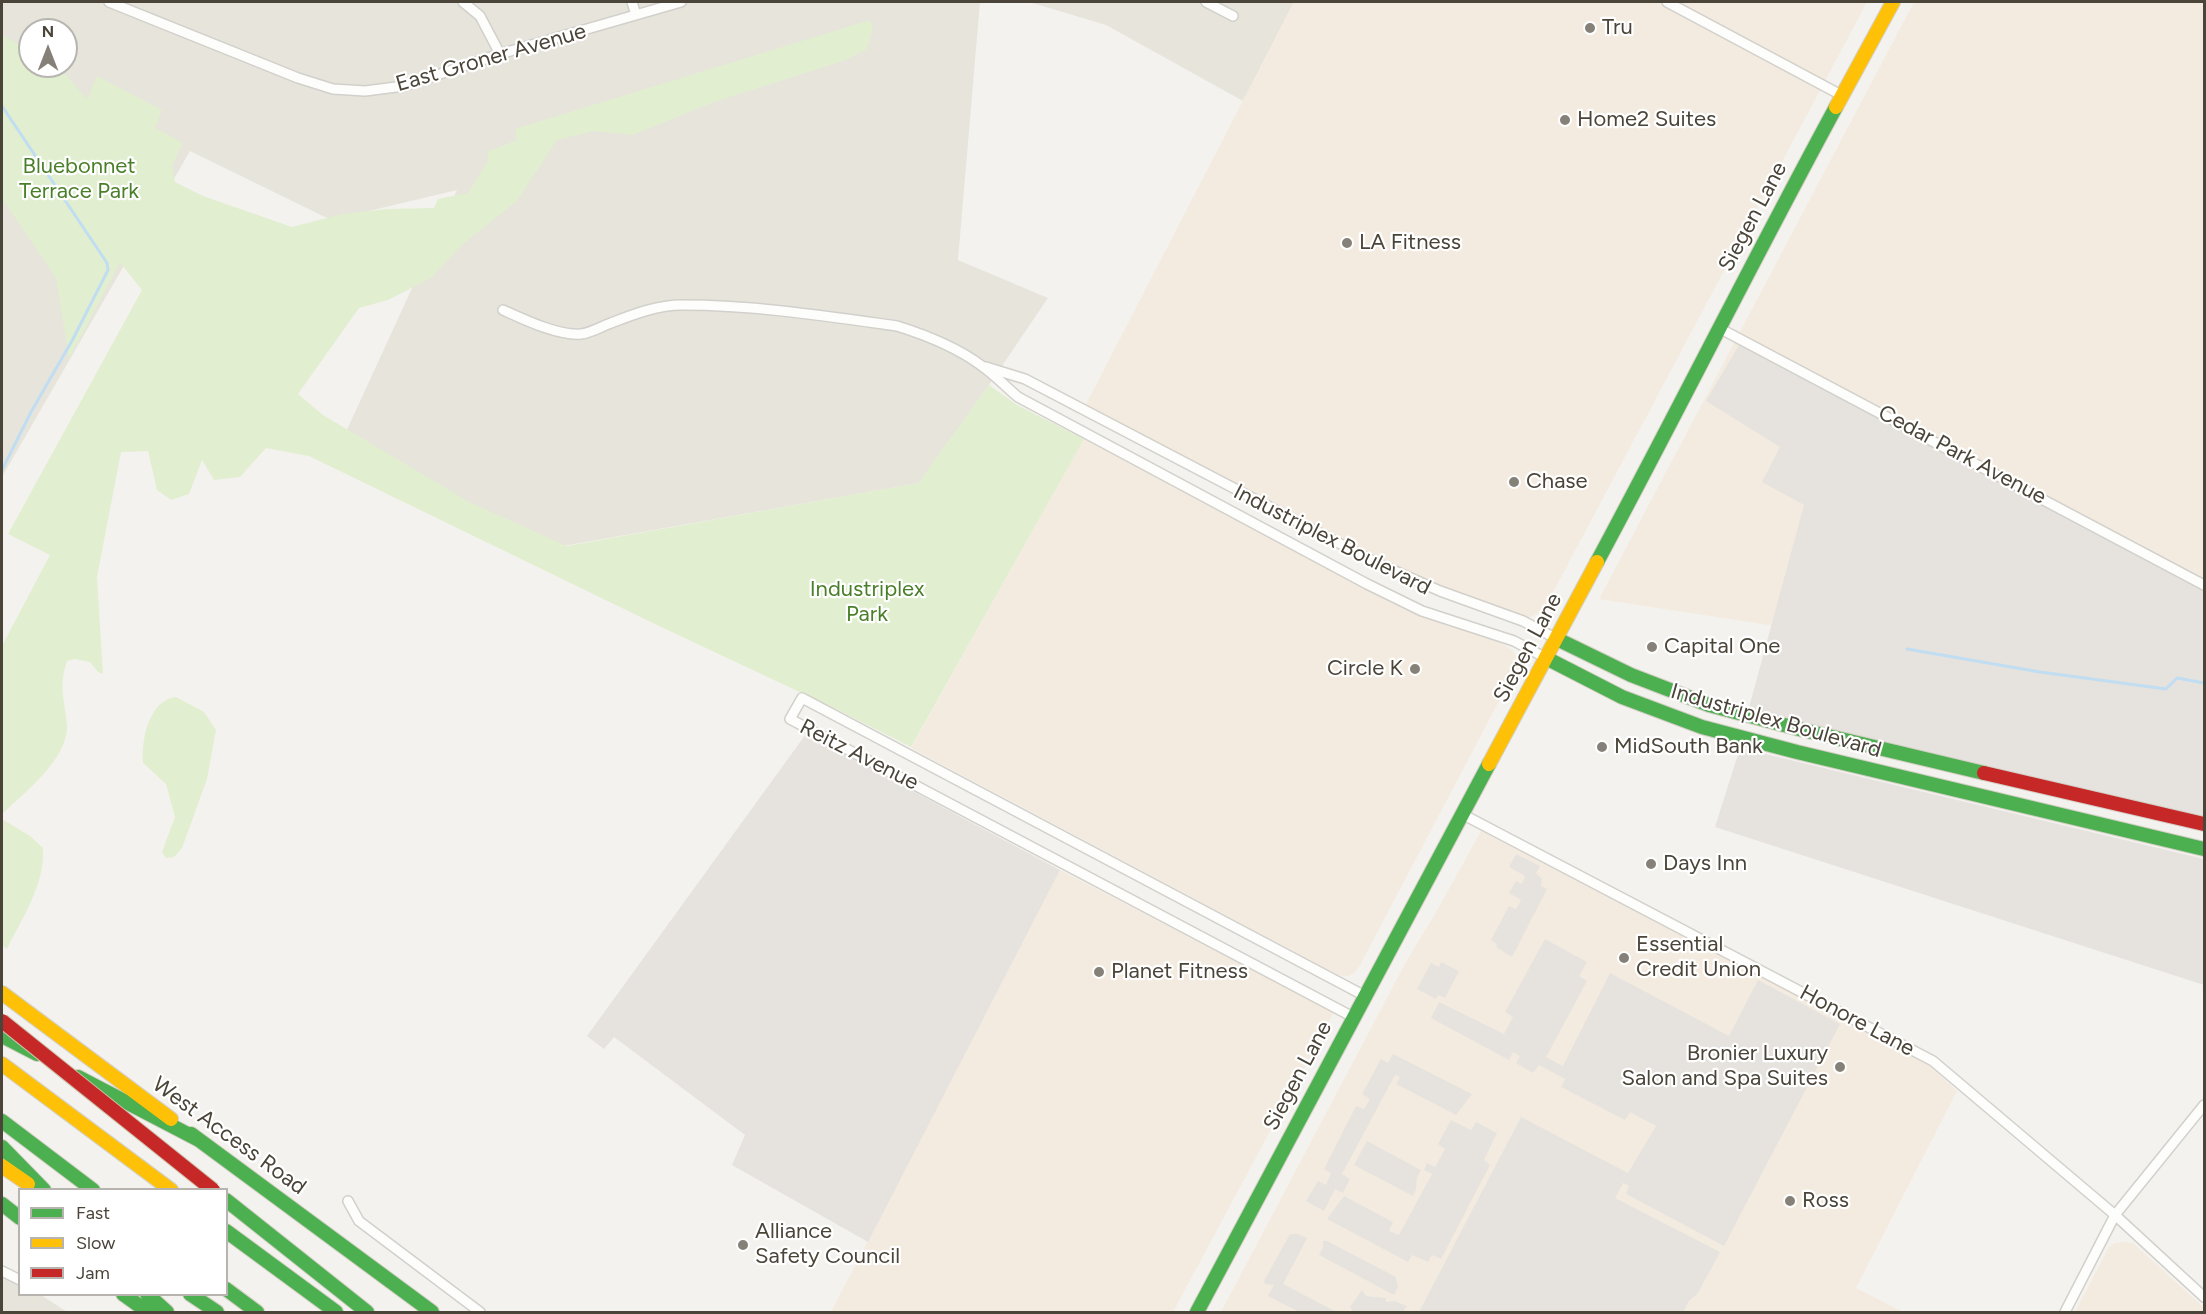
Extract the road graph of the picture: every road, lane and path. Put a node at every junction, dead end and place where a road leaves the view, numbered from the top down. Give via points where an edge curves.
1 (109, 2) edge
2 (463, 2) edge
3 (632, 2) edge
4 (681, 2) edge
5 (1206, 2) edge
6 (1667, 2) edge
7 (1893, 2) edge
8 (636, 15) junction
9 (1233, 16) dead end
10 (500, 54) junction
11 (1843, 96) junction
12 (502, 310) dead end
13 (1719, 328) junction
14 (981, 365) junction
15 (2205, 585) edge
16 (1557, 639) junction
17 (1546, 658) junction
18 (1462, 814) junction
19 (2205, 824) edge
20 (2205, 849) edge
21 (2, 993) edge
22 (1365, 996) junction
23 (1353, 1017) junction
24 (2, 1021) edge
25 (2, 1036) edge
26 (2, 1065) edge
27 (2205, 1105) edge
28 (2, 1120) edge
29 (199, 1140) junction
30 (2, 1147) edge
31 (2, 1166) edge
32 (33, 1188) edge
33 (42, 1188) edge
34 (90, 1188) edge
35 (168, 1188) edge
36 (211, 1188) edge
37 (348, 1201) dead end
38 (228, 1202) edge
39 (2, 1204) edge
40 (2115, 1215) junction
41 (18, 1216) edge
42 (228, 1232) edge
43 (2, 1271) edge
44 (18, 1279) edge
45 (228, 1290) edge
46 (126, 1296) edge
47 (149, 1296) edge
48 (193, 1296) edge
49 (2205, 1297) edge
50 (148, 1312) edge
51 (167, 1312) edge
52 (217, 1312) edge
53 (257, 1312) edge
54 (336, 1312) edge
55 (367, 1312) edge
56 (432, 1312) edge
57 (480, 1312) edge
58 (1197, 1312) edge
59 (2065, 1312) edge

1 - 10 street, East Groner Avenue via 333,89 365,92 404,86
2 - 10 street via 480,16
3 - 8 street
4 - 8 street, East Groner Avenue
5 - 9 street
6 - 11 street
7 - 11 main road, Siegen Lane
8 - 10 street, East Groner Avenue
11 - 13 main road, Siegen Lane
12 - 14 street, Industriplex Boulevard via 564,332 581,334 661,307 679,305 844,319 913,331
13 - 15 street, Cedar Park Avenue
13 - 16 main road, Siegen Lane
14 - 16 street, Industriplex Boulevard via 1025,379 1377,563 1523,621
14 - 17 street, Industriplex Boulevard via 1018,397 1359,579 1422,611 1514,641
16 - 17 main road, Siegen Lane
16 - 19 main road, Industriplex Boulevard via 1631,675 1710,705
17 - 18 main road, Siegen Lane
17 - 20 main road, Industriplex Boulevard via 1622,697 1702,727
18 - 22 main road, Siegen Lane
18 - 40 street, Honore Lane via 1933,1061
21 - 29 main road, West Access Road
22 - 23 main road, Siegen Lane
22 - 23 street, Reitz Avenue via 802,698 790,719
23 - 58 main road, Siegen Lane
24 - 36 main road, bridge
25 - 29 main road
26 - 35 main road
27 - 40 street
28 - 34 main road
29 - 56 main road, West Access Road
30 - 33 main road
31 - 32 main road
37 - 57 street via 359,1221
38 - 55 main road
39 - 41 main road
40 - 49 street, Honore Lane
40 - 59 street
42 - 54 main road
43 - 44 street
45 - 53 main road
46 - 50 main road
47 - 51 main road
48 - 52 main road

